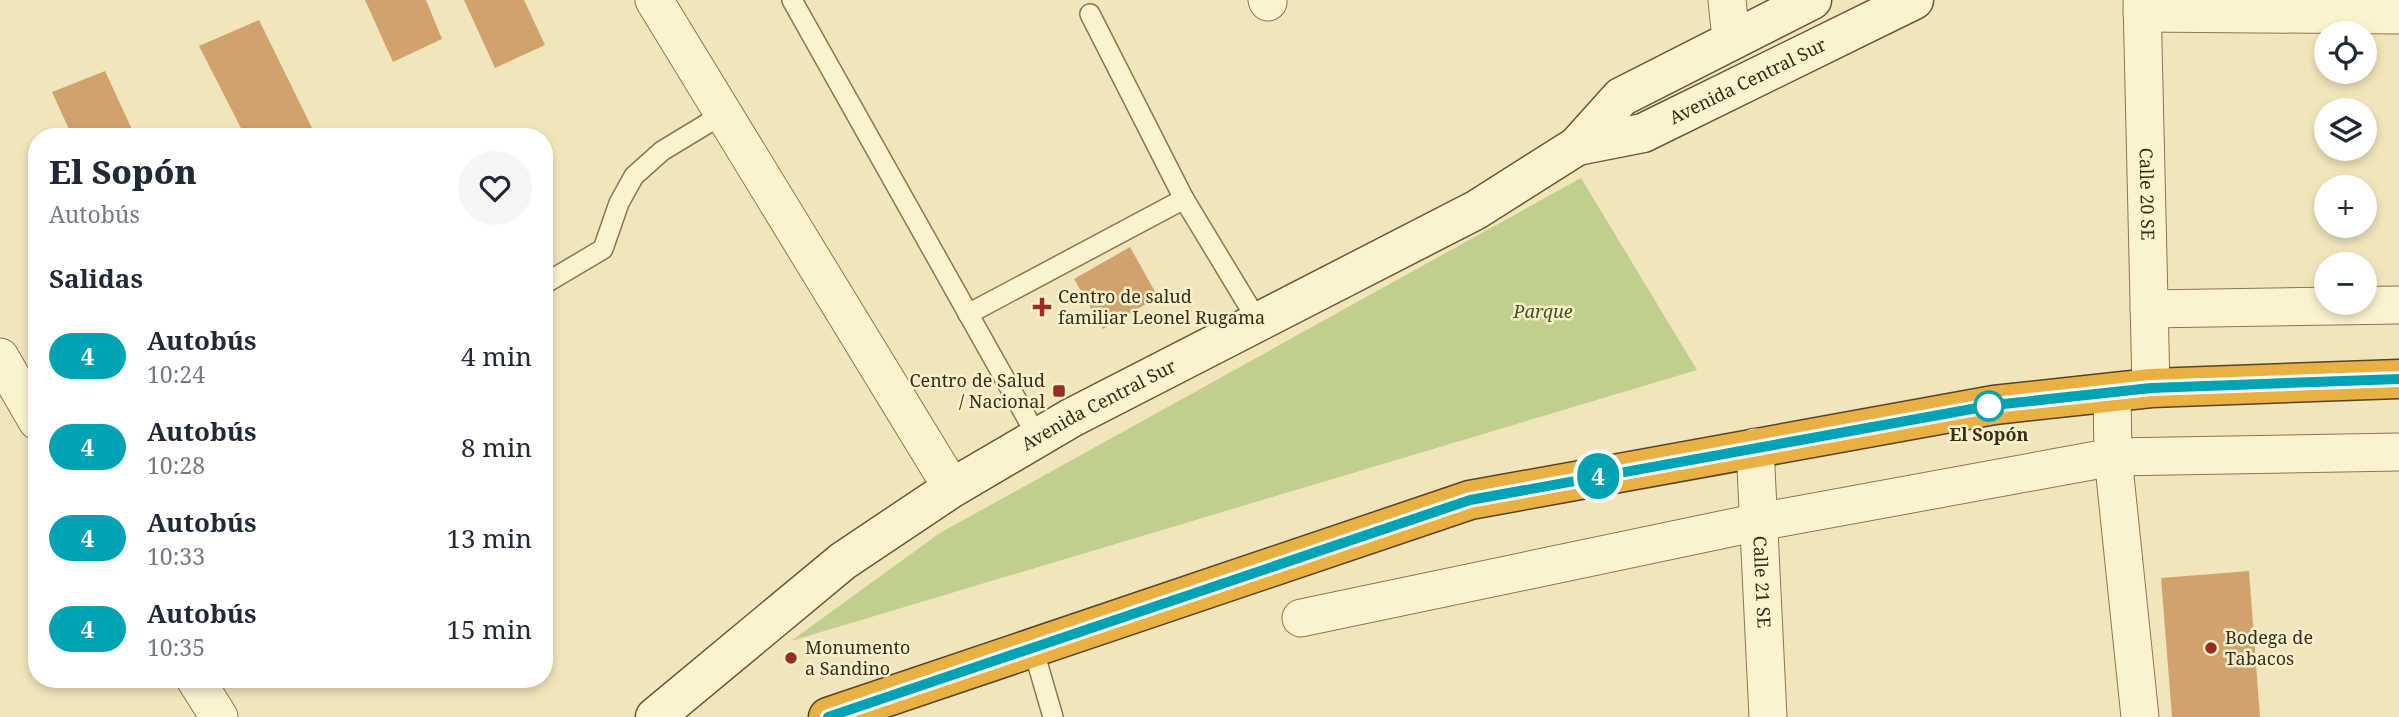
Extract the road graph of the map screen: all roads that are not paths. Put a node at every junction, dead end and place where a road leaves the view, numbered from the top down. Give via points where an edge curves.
1 (653, 0) edge
2 (792, 0) edge
3 (1727, 0) edge
4 (1812, 0) edge
5 (1914, 0) edge
6 (2142, 6) edge
7 (1090, 14) dead end
8 (2399, 15) edge
9 (1731, 39) junction
10 (723, 114) junction
11 (1577, 146) junction
12 (1184, 199) junction
13 (553, 279) edge
14 (2399, 305) edge
15 (2149, 309) junction
16 (968, 314) junction
17 (1259, 323) junction
18 (0, 357) edge
19 (2399, 379) edge
20 (2151, 388) junction
21 (2112, 392) junction
22 (28, 405) edge
23 (1038, 438) junction
24 (1755, 447) junction
25 (2399, 452) edge
26 (2113, 457) junction
27 (952, 488) junction
28 (1759, 522) junction
29 (1301, 618) dead end
30 (1033, 648) junction
31 (201, 688) edge
32 (219, 717) edge
33 (654, 717) edge
34 (828, 717) edge
35 (1053, 717) edge
36 (1768, 717) edge
37 (2140, 717) edge

1 - 10 street
2 - 16 lane
3 - 9 street
4 - 9 street, Avenida Central Sur
5 - 11 street, Avenida Central Sur via 1643,133
6 - 8 street
6 - 15 street, Calle 20 SE
7 - 12 lane
9 - 11 street, Avenida Central Sur via 1621,97
10 - 13 lane via 662,151 634,176 603,248
10 - 27 street
11 - 17 street, Avenida Central Sur via 1476,210
12 - 16 lane
12 - 17 lane
14 - 15 street
15 - 20 street, Calle 20 SE
16 - 23 lane
17 - 23 street, Avenida Central Sur
18 - 22 street
19 - 20 highway
20 - 21 highway
21 - 24 highway via 1994,405
21 - 26 street
23 - 27 street, Avenida Central Sur
24 - 28 street, Calle 21 SE
24 - 30 highway via 1470,500
25 - 26 street
26 - 28 street
26 - 37 street
27 - 33 street, Avenida Central Sur via 843,561
28 - 29 street
28 - 36 street, Calle 21 SE
30 - 34 highway
30 - 35 lane
31 - 32 street

